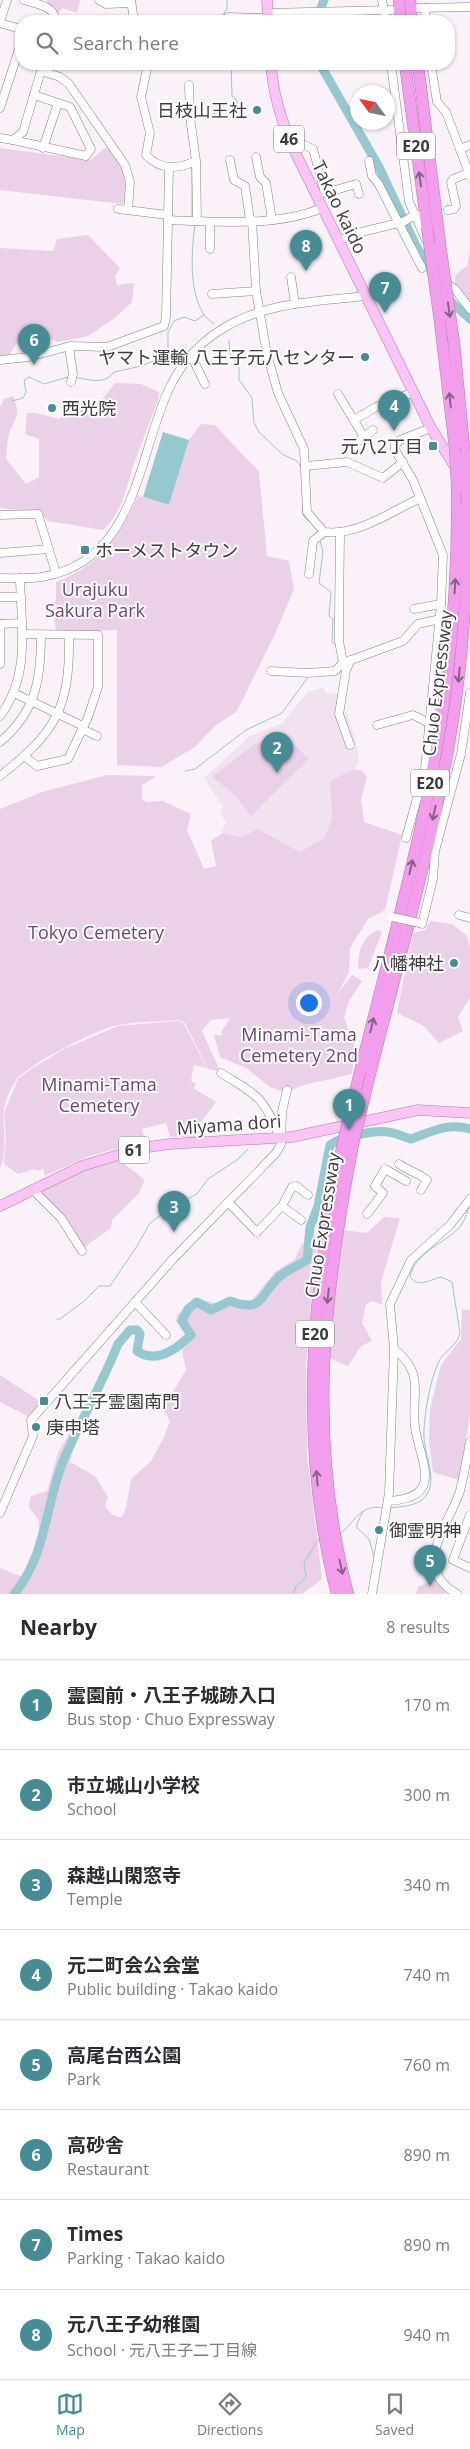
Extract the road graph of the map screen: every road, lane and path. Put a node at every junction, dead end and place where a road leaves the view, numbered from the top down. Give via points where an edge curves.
1 (7, 0) edge
2 (24, 0) edge
3 (99, 0) edge
4 (267, 0) edge
5 (382, 0) edge
6 (399, 0) edge
7 (38, 2) edge
8 (131, 2) edge
9 (418, 5) edge
10 (470, 7) edge
11 (388, 11) junction
12 (55, 15) edge
13 (133, 15) edge
14 (268, 15) edge
15 (286, 15) edge
16 (387, 15) edge
17 (400, 15) edge
18 (0, 23) edge
19 (15, 27) edge
20 (15, 62) edge
21 (41, 70) edge
22 (47, 70) edge
23 (147, 70) edge
24 (272, 70) edge
25 (392, 70) edge
26 (406, 70) edge
27 (419, 70) edge
28 (432, 70) edge
29 (189, 85) dead end
30 (34, 95) junction
31 (58, 103) junction
32 (438, 105) junction
33 (0, 108) edge
34 (429, 110) dead end
35 (0, 138) edge
36 (288, 138) junction
37 (13, 140) junction
38 (470, 145) edge
39 (43, 148) junction
40 (460, 149) junction
41 (256, 157) dead end
42 (230, 160) dead end
43 (369, 161) dead end
44 (193, 162) junction
45 (169, 168) junction
46 (470, 174) edge
47 (359, 194) dead end
48 (322, 208) junction
49 (118, 209) dead end
50 (128, 210) junction
51 (448, 210) dead end
52 (415, 216) junction
53 (168, 218) junction
54 (251, 220) junction
55 (272, 220) junction
56 (197, 221) junction
57 (210, 222) junction
58 (401, 222) junction
59 (338, 241) junction
60 (210, 249) dead end
61 (422, 268) dead end
62 (291, 276) dead end
63 (256, 291) junction
64 (212, 293) dead end
65 (365, 296) junction
66 (295, 304) junction
67 (470, 309) edge
68 (260, 312) junction
69 (69, 347) junction
70 (191, 355) junction
71 (0, 360) edge
72 (72, 379) dead end
73 (205, 384) dead end
74 (414, 392) junction
75 (338, 394) dead end
76 (354, 420) junction
77 (431, 428) junction
78 (372, 430) dead end
79 (403, 462) junction
80 (306, 466) junction
81 (470, 490) edge
82 (420, 498) junction
83 (0, 516) edge
84 (340, 533) junction
85 (320, 535) junction
86 (49, 549) junction
87 (0, 553) edge
88 (56, 573) junction
89 (309, 574) dead end
90 (0, 578) edge
91 (20, 578) junction
92 (0, 597) edge
93 (20, 597) junction
94 (441, 604) junction
95 (414, 609) dead end
96 (449, 617) dead end
97 (439, 619) junction
98 (22, 623) junction
99 (0, 624) edge
100 (22, 634) junction
101 (41, 635) junction
102 (69, 635) junction
103 (0, 642) edge
104 (351, 660) junction
105 (343, 663) junction
106 (0, 664) edge
107 (271, 671) dead end
108 (14, 693) junction
109 (470, 693) edge
110 (31, 701) junction
111 (57, 714) junction
112 (0, 716) edge
113 (429, 723) junction
114 (378, 726) dead end
115 (83, 728) junction
116 (97, 736) dead end
117 (0, 742) edge
118 (350, 745) dead end
119 (470, 752) edge
120 (461, 754) junction
121 (24, 756) junction
122 (0, 776) edge
123 (406, 838) dead end
124 (459, 915) dead end
125 (390, 916) dead end
126 (470, 918) edge
127 (221, 1073) dead end
128 (287, 1090) dead end
129 (470, 1113) edge
130 (280, 1138) junction
131 (348, 1144) junction
132 (399, 1164) dead end
133 (406, 1180) dead end
134 (32, 1189) junction
135 (421, 1190) dead end
136 (308, 1195) dead end
137 (470, 1199) edge
138 (228, 1202) junction
139 (0, 1206) edge
140 (282, 1206) junction
141 (367, 1214) dead end
142 (301, 1220) dead end
143 (82, 1251) dead end
144 (134, 1302) junction
145 (166, 1335) dead end
146 (394, 1349) junction
147 (470, 1442) edge
148 (388, 1506) junction
149 (0, 1513) edge
150 (470, 1515) edge
151 (330, 1542) junction
152 (470, 1568) edge
153 (337, 1594) edge
154 (348, 1594) edge
155 (372, 1594) edge
156 (457, 1594) edge

1 - 18 street
2 - 7 street
3 - 8 street via 106,4
4 - 14 main road
5 - 11 street
6 - 17 highway
7 - 12 street
8 - 13 street
9 - 10 street
11 - 15 street
11 - 16 street
18 - 19 street
20 - 33 street
21 - 30 street
22 - 50 street via 68,84 125,165 130,182
23 - 45 street via 141,97 150,133 146,151 152,162
24 - 36 main road, Takao kaido / 46 via 276,101
25 - 52 street via 409,202
131 -> 26 highway, Chuo Expressway / E20, bridge via 360,1072 437,747 453,622 455,448
27 -> 131 highway, Chuo Expressway / E20, bridge via 454,343 465,457 467,504 463,637 448,748 414,904 365,1094
28 - 32 street
29 - 44 street
30 - 31 street
30 - 37 street via 23,132
31 - 39 street
31 - 39 street via 70,108 92,149 86,156
32 - 34 street
32 - 40 street via 446,112
35 - 37 street
36 - 47 street via 313,149 325,193 356,184
36 - 48 main road, Takao kaido / 46
37 - 39 street
38 - 40 street
40 - 46 street
41 - 55 street via 260,177 266,182
42 - 54 street via 234,180 245,186
43 - 58 street via 372,176
44 - 45 street
44 - 56 street
45 - 53 street
46 - 51 street via 451,182 456,206 454,210
48 - 55 street
48 - 59 main road, Takao kaido / 46
49 - 50 street
50 - 53 street
52 - 58 street
52 - 67 street via 443,282 455,289
53 - 56 street
53 - 69 street via 164,326 107,348
54 - 55 street
54 - 57 street
54 - 63 street
56 - 57 street
57 - 60 street
58 - 59 street via 365,230
58 - 61 street
59 - 65 main road, Takao kaido / 46
62 - 66 street
63 - 64 street
63 - 68 street
65 - 66 street
65 - 74 main road, Takao kaido / 46
66 - 68 street
68 - 70 street via 243,317 219,331
68 - 80 street via 272,375 304,449
69 - 71 street
69 - 72 street
70 - 73 street
70 - 88 street via 166,396 135,491 123,517 106,543 82,561
74 - 76 street
74 - 77 main road, Takao kaido / 46
75 - 76 street
76 - 78 street via 362,438
77 - 79 street via 396,442 395,450
77 - 81 main road, Takao kaido / 46
79 - 80 street via 383,478 347,462
79 - 82 street
80 - 85 street via 307,512
82 - 84 street
82 - 94 street via 443,555
83 - 86 street via 38,514
84 - 85 street
84 - 105 street via 339,641
85 - 89 street via 313,541
86 - 87 street
86 - 88 street
88 - 91 street
90 - 91 street
91 - 93 street
92 - 93 street
93 - 98 street
94 - 95 street
94 - 97 street
96 - 97 street
97 - 104 street via 414,626 403,641
97 - 113 street
98 - 99 street
98 - 100 street
99 - 103 street
100 - 101 street
100 - 108 street via 22,667
101 - 102 street
101 - 110 street via 41,670
102 - 111 street via 69,672
102 - 115 street via 98,635 98,687
103 - 106 street
104 - 105 street
104 - 118 street via 346,670 339,714
105 - 107 street via 335,671 328,672
108 - 110 street
108 - 112 street
109 - 120 street
110 - 111 street
110 - 117 street via 18,723
111 - 115 street
111 - 121 street via 47,733
113 - 114 street via 413,715
113 - 123 street via 424,777
115 - 116 street
115 - 121 street via 68,759 37,766
119 - 120 street
120 - 125 street, bridge via 435,851 433,879 422,924
121 - 122 street
124 - 126 street
127 - 130 street via 259,1097
128 - 130 street
129 - 130 main road, Miyama dori / 61 via 418,1110
130 - 134 main road, Miyama dori / 61 via 170,1144 128,1151 82,1166
130 - 138 street via 281,1144 276,1153
131 - 151 highway, Chuo Expressway / E20 via 323,1257 314,1353 314,1450
132 - 135 street via 427,1180
133 - 141 street via 385,1169 375,1186 383,1193
134 - 139 main road, Miyama dori / 61
134 - 143 street via 61,1218
136 - 140 street via 296,1186 292,1187
137 - 146 street via 450,1226 411,1260 390,1304
138 - 140 street via 257,1232
138 - 144 street
140 - 142 street
144 - 145 street
144 - 149 street via 32,1420 33,1436
146 - 148 street
146 - 148 street via 404,1357 415,1374 415,1426 427,1474 420,1490 408,1499
147 - 156 street via 460,1490 434,1548 436,1569
148 - 155 street
150 - 152 street via 453,1560
151 - 153 highway, Chuo Expressway / E20
151 -> 154 highway, Chuo Expressway / E20

